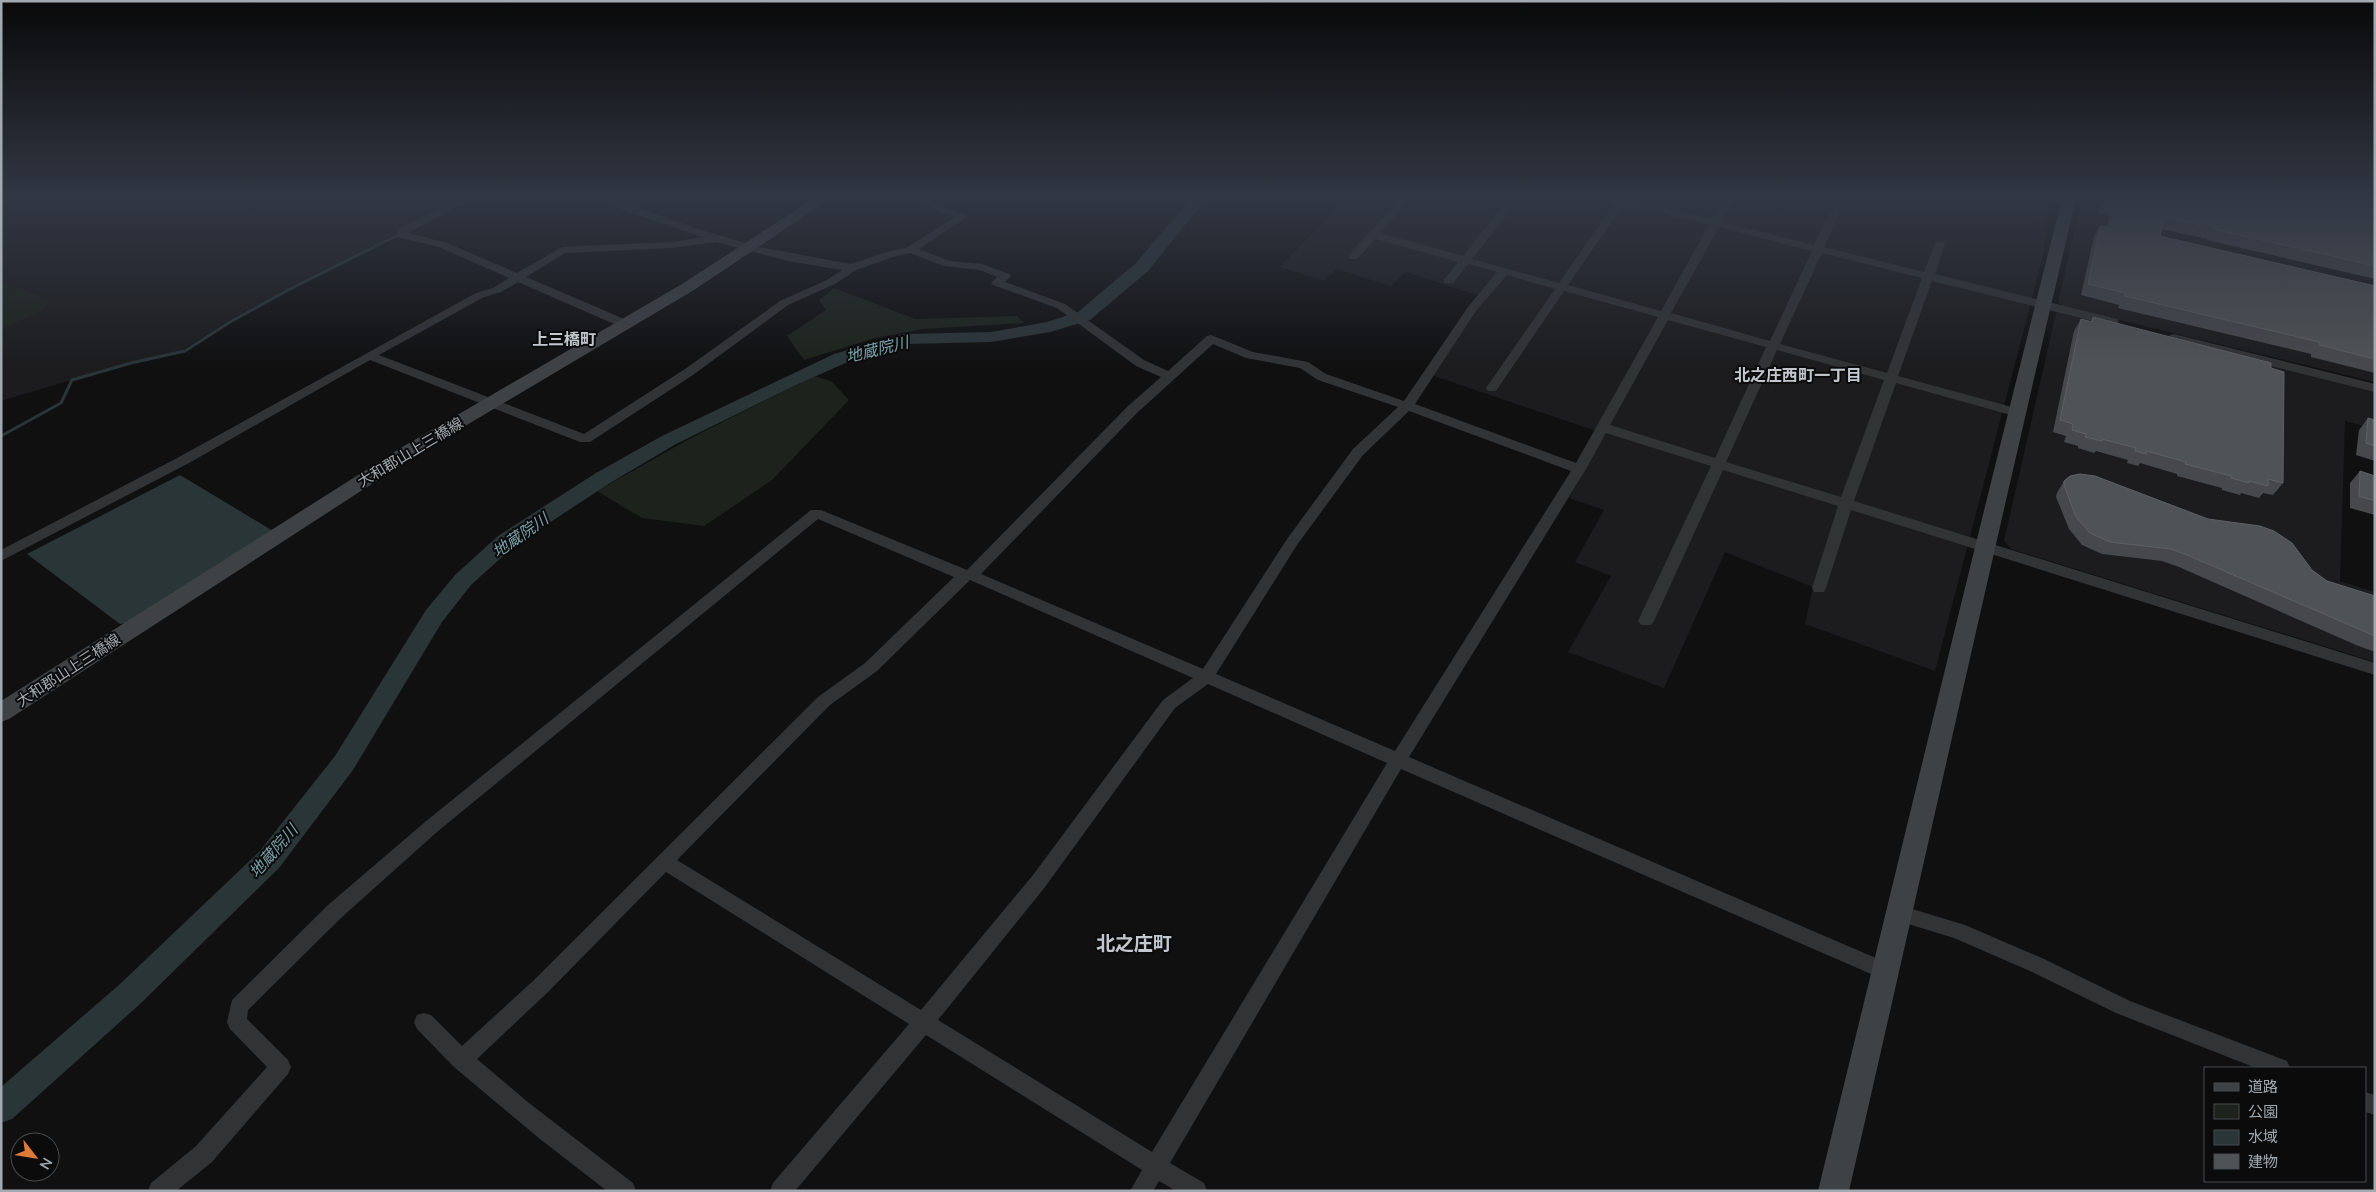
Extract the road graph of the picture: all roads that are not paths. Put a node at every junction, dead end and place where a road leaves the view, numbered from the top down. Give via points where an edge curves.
1 (465, 255) edge
2 (555, 255) edge
3 (737, 255) edge
4 (781, 255) edge
5 (888, 255) edge
6 (923, 255) edge
7 (1356, 255) edge
8 (1443, 255) edge
9 (1470, 255) edge
10 (1583, 255) edge
11 (1698, 255) edge
12 (1816, 255) edge
13 (1842, 255) edge
14 (1936, 255) edge
15 (2056, 255) edge
16 (1354, 257) dead end
17 (1465, 261) junction
18 (852, 268) junction
19 (1504, 271) junction
20 (1928, 276) junction
21 (517, 278) junction
22 (1448, 281) dead end
23 (1561, 287) junction
24 (2043, 305) junction
25 (1664, 316) junction
26 (626, 324) junction
27 (2124, 325) edge
28 (2163, 335) edge
29 (1774, 346) junction
30 (369, 355) junction
31 (1170, 377) junction
32 (1891, 378) junction
33 (1492, 388) dead end
34 (2375, 388) edge
35 (491, 403) junction
36 (1407, 406) junction
37 (2018, 413) junction
38 (1600, 427) junction
39 (1719, 463) junction
40 (1579, 469) junction
41 (1846, 503) junction
42 (1984, 548) junction
43 (1, 556) edge
44 (968, 575) junction
45 (1819, 588) dead end
46 (1646, 621) dead end
47 (2375, 669) edge
48 (1206, 677) junction
49 (1, 713) edge
50 (1398, 760) junction
51 (663, 861) junction
52 (1899, 913) junction
53 (1885, 971) junction
54 (424, 1022) dead end
55 (923, 1023) junction
56 (461, 1060) junction
57 (2277, 1067) edge
58 (1155, 1167) junction
59 (1838, 1189) edge
60 (159, 1191) edge
61 (625, 1191) edge
62 (781, 1191) edge
63 (1141, 1191) edge
64 (1196, 1191) edge

1 - 21 street
2 - 21 street
3 - 26 street, 大和郡山上三橋線
4 - 18 street
5 - 18 street
6 - 31 street via 948,264 982,267 1005,276 997,284 1061,306 1140,363
7 - 16 street
8 - 17 street
9 - 17 street
10 - 23 street
11 - 25 street
12 - 29 street
13 - 20 street
14 - 20 street
15 - 24 street
17 - 19 street
17 - 22 street
18 - 35 street via 831,282 784,303 689,372 585,439
19 - 23 street
19 - 36 street via 1472,309
20 - 24 street
20 - 32 street
21 - 26 street
21 - 30 street
23 - 25 street
23 - 33 street
24 - 27 street
24 - 37 street
25 - 29 street
25 - 38 street
26 - 35 street, 大和郡山上三橋線
28 - 34 street
29 - 32 street
29 - 39 street
30 - 35 street
30 - 43 street via 184,460
31 - 36 street via 1211,339 1250,354 1304,365 1322,377
31 - 44 street via 1132,410
32 - 37 street
32 - 41 street
35 - 49 street, 大和郡山上三橋線 via 372,475
36 - 40 street
36 - 48 street via 1358,452 1292,542
37 - 42 street
38 - 39 street
38 - 40 street
39 - 41 street
39 - 46 street
40 - 50 street
41 - 42 street
41 - 45 street
42 - 47 street
42 - 52 street
44 - 48 street
44 - 51 street via 872,667 824,701
44 - 60 street via 816,513 431,827 335,911 239,1006 237,1022 281,1068 204,1154
48 - 50 street
48 - 55 street via 1169,704 1039,881
50 - 53 street
50 - 58 street
51 - 55 street
51 - 56 street via 541,986
52 - 53 street
52 - 57 street via 1958,931 2038,965 2123,1007
53 - 59 street
54 - 56 street
55 - 58 street
55 - 62 street
56 - 61 street via 534,1123
58 - 63 street
58 - 64 street

